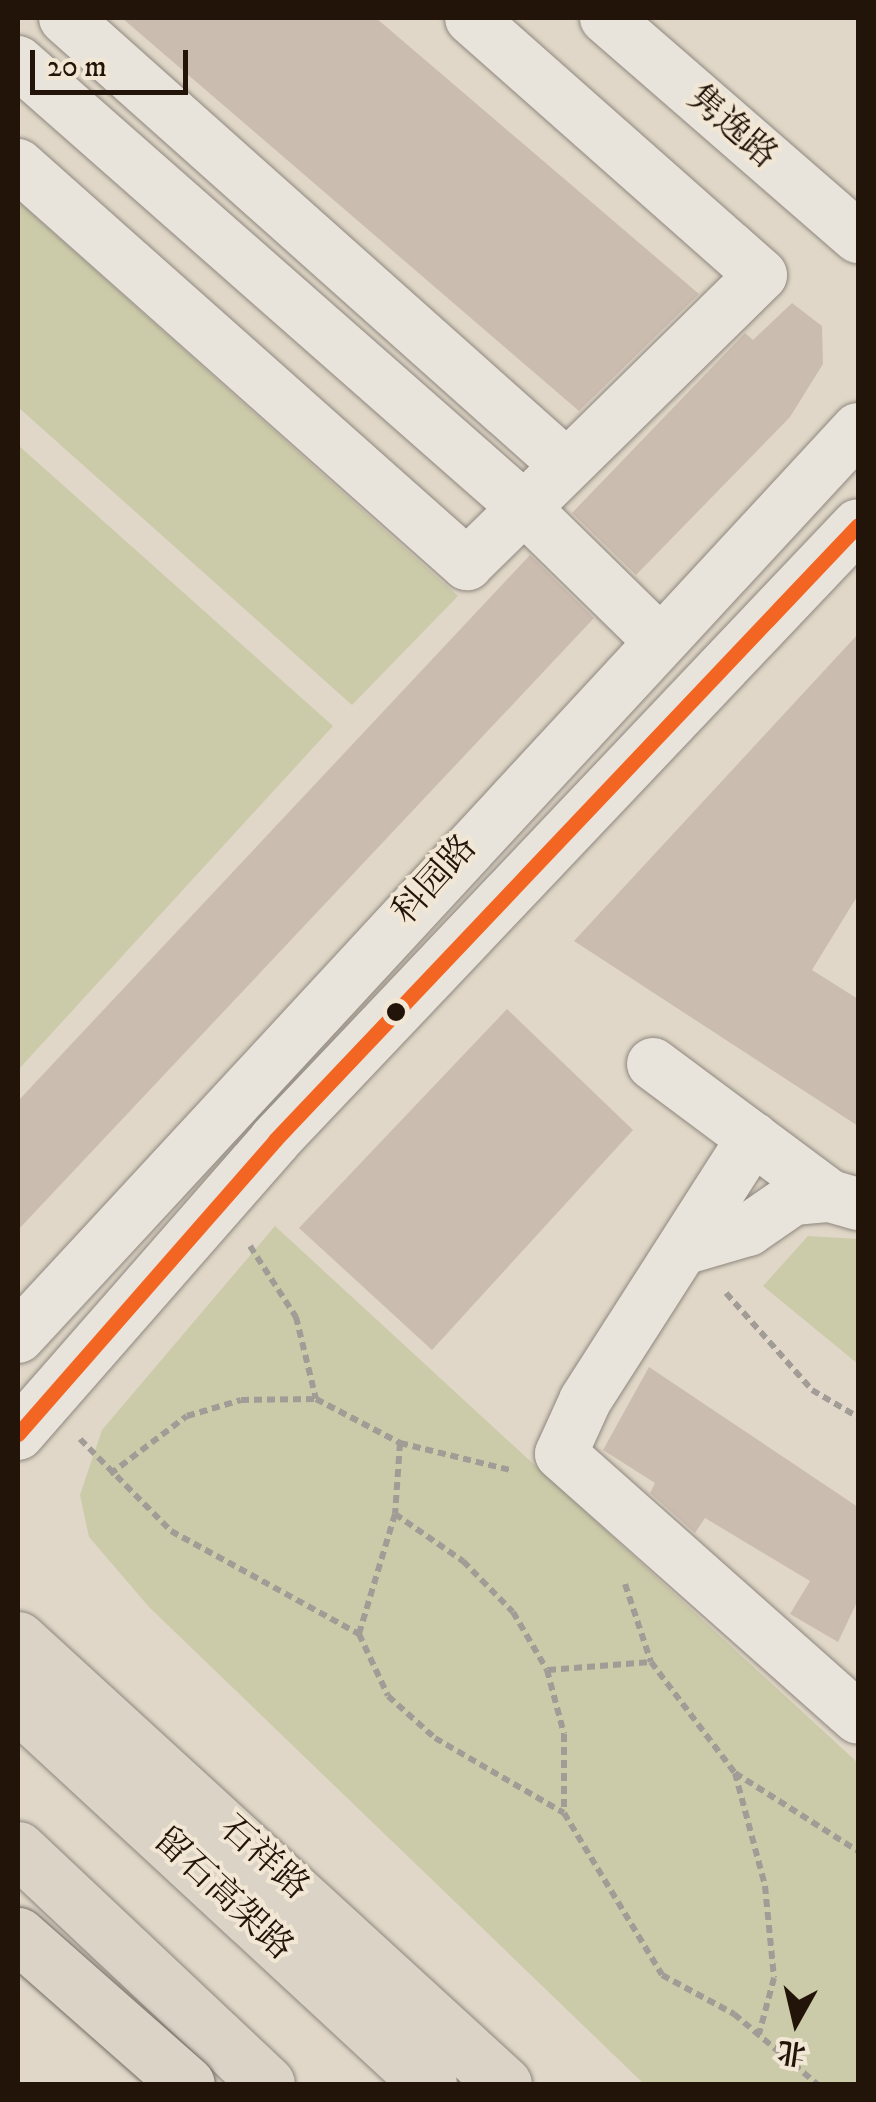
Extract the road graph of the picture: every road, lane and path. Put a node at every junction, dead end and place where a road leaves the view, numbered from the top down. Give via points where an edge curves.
1 (64, 18) edge
2 (470, 18) edge
3 (606, 18) edge
4 (18, 62) edge
5 (18, 165) edge
6 (858, 237) edge
7 (858, 430) edge
8 (562, 462) junction
9 (519, 503) junction
10 (858, 525) edge
11 (657, 638) junction
12 (653, 1064) dead end
13 (753, 1138) junction
14 (844, 1200) edge
15 (215, 1213) junction
16 (686, 1248) junction
17 (18, 1336) edge
18 (316, 1399) junction
19 (32, 1418) edge
20 (858, 1418) edge
21 (400, 1443) junction
22 (110, 1474) junction
23 (516, 1474) dead end
24 (395, 1514) junction
25 (621, 1570) dead end
26 (359, 1634) junction
27 (18, 1640) edge
28 (651, 1662) junction
29 (18, 1663) edge
30 (548, 1670) junction
31 (18, 1704) edge
32 (858, 1718) edge
33 (735, 1773) junction
34 (109, 1788) junction
35 (564, 1814) junction
36 (18, 1849) edge
37 (858, 1850) edge
38 (18, 1920) edge
39 (18, 1935) edge
40 (758, 2034) junction
41 (186, 2084) edge
42 (267, 2084) edge
43 (429, 2084) edge
44 (504, 2084) edge
45 (817, 2084) edge

1 - 8 street
2 - 8 street via 761,274
3 - 6 street, 隽逸路
4 - 9 street
5 - 9 street via 467,564
7 - 11 street, 科园路
8 - 9 street
9 - 11 street
10 - 15 street, 科园路
11 - 17 street, 科园路
12 - 13 street
13 - 14 street
13 - 16 street
14 - 16 street via 793,1199 748,1230
15 - 18 path via 269,1263 296,1318
15 - 19 street, 科园路
16 - 20 path via 812,1390
16 - 32 street via 584,1400 561,1454
18 - 21 path
18 - 22 path via 241,1400 187,1416
19 - 22 path
21 - 23 path
21 - 24 path
22 - 26 path via 171,1531
24 - 26 path
24 - 30 path via 501,1599
25 - 28 path
26 - 35 path via 388,1696 435,1738
27 - 44 main road, 石祥路
28 - 30 path
28 - 33 path
29 - 34 main road
30 - 35 path via 564,1734
31 - 34 main road, 留石高架路
33 - 37 path
33 - 40 path via 766,1886 774,1978
34 - 43 main road, 留石高架路
35 - 40 path via 662,1975
36 - 42 main road
38 - 41 main road
39 - 41 main road, bridge
40 - 45 path

